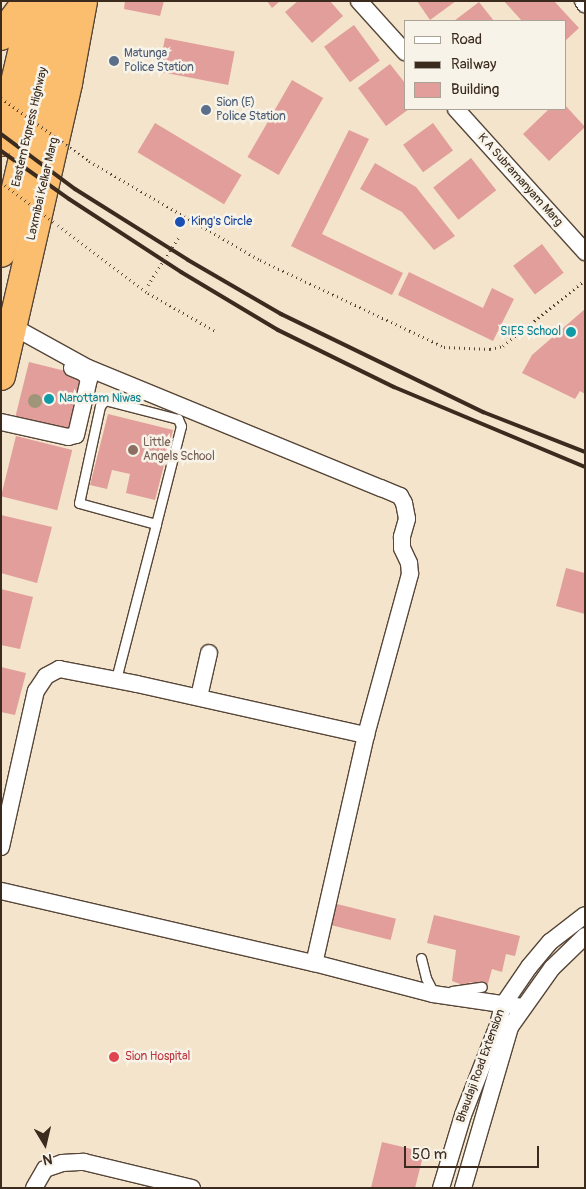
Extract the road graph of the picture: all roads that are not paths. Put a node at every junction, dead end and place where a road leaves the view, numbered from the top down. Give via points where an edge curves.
1 (27, 1) edge
2 (34, 1) edge
3 (60, 1) edge
4 (83, 1) edge
5 (359, 1) edge
6 (1, 36) edge
7 (404, 51) edge
8 (68, 83) junction
9 (457, 110) edge
10 (1, 142) edge
11 (585, 252) edge
12 (1, 253) edge
13 (11, 332) junction
14 (1, 376) edge
15 (1, 422) edge
16 (156, 524) junction
17 (209, 653) dead end
18 (116, 679) junction
19 (199, 697) junction
20 (366, 735) junction
21 (5, 814) edge
22 (1, 847) edge
23 (1, 891) edge
24 (585, 916) edge
25 (585, 936) edge
26 (421, 958) dead end
27 (314, 963) junction
28 (482, 987) dead end
29 (433, 994) junction
30 (502, 1006) junction
31 (522, 1008) junction
32 (34, 1188) edge
33 (192, 1188) edge
34 (441, 1188) edge
35 (463, 1188) edge

1 - 6 highway
2 - 10 highway, Eastern Express Highway
3 - 8 highway
3 - 12 highway, Eastern Express Highway
4 - 8 highway, Laxmibai Kelkar Marg
5 - 7 street
8 - 13 highway, Laxmibai Kelkar Marg
9 - 11 street, K A Subramanyam Marg
13 - 14 highway, Laxmibai Kelkar Marg
13 - 15 street via 84,374 88,380 76,435 68,437
13 - 20 street via 100,373 400,496 407,510 402,548 410,574
16 - 16 lane via 180,421 105,400 100,406 79,502
16 - 18 lane
17 - 19 street
18 - 19 street
18 - 21 street via 59,669 46,676 36,691
19 - 20 street
20 - 27 street
21 - 22 street
23 - 27 street
24 - 30 street, Bhaudaji Road Extension via 550,942 528,967
25 - 31 street, Bhaudaji Road Extension via 552,968
26 - 29 lane
27 - 29 street
28 - 29 lane
29 - 30 street
30 - 31 street
30 - 34 street, Bhaudaji Road Extension via 498,1025 462,1115
31 - 35 street, Bhaudaji Road Extension via 510,1027
32 - 33 street via 45,1168 84,1162

